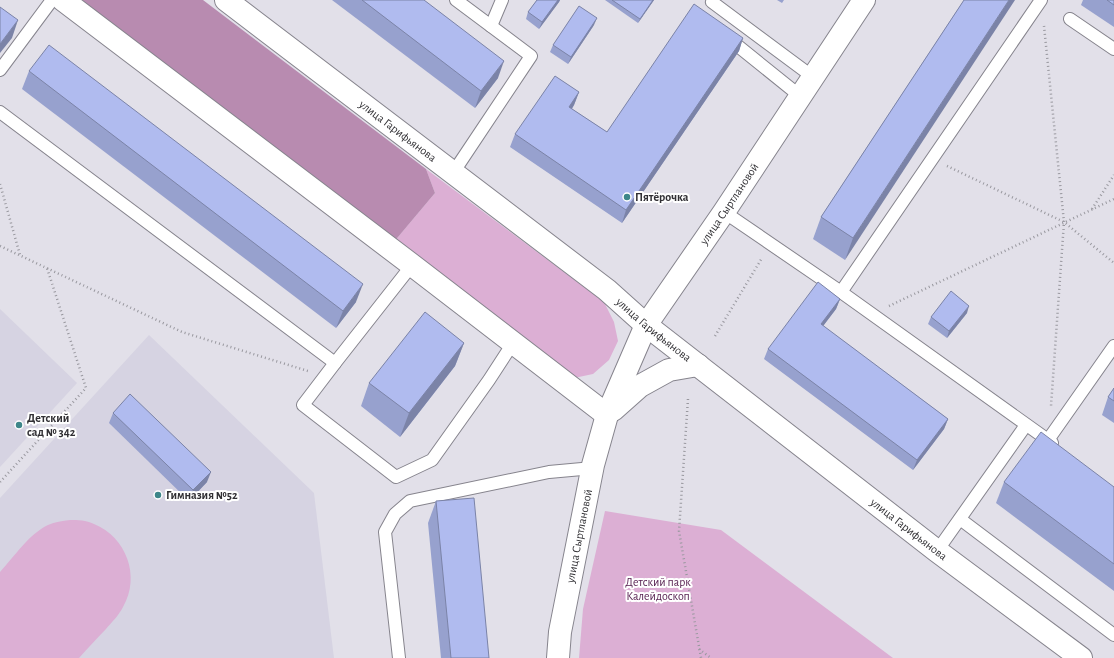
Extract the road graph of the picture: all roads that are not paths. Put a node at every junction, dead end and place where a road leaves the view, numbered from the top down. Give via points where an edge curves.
1 (52, 0) edge
2 (63, 0) edge
3 (226, 0) edge
4 (456, 0) edge
5 (502, 0) edge
6 (713, 0) edge
7 (864, 0) edge
8 (1041, 0) edge
9 (1070, 19) dead end
10 (491, 26) junction
11 (723, 34) edge
12 (1114, 49) edge
13 (0, 70) edge
14 (813, 77) junction
15 (800, 96) junction
16 (0, 112) edge
17 (452, 173) junction
18 (724, 212) junction
19 (412, 265) junction
20 (841, 292) junction
21 (646, 325) junction
22 (513, 343) junction
23 (1114, 346) edge
24 (336, 364) junction
25 (698, 365) junction
26 (607, 415) junction
27 (1026, 425) junction
28 (1048, 440) junction
29 (1060, 449) edge
30 (593, 468) junction
31 (960, 520) junction
32 (937, 551) junction
33 (1114, 635) edge
34 (1069, 655) edge
35 (399, 658) edge
36 (558, 658) edge

1 - 13 lane
2 - 19 street
3 - 17 street, улица Гарифьянова
4 - 10 lane
5 - 10 lane
6 - 14 lane via 712,2
7 - 14 street, улица Сыртлановой
8 - 20 lane
9 - 12 lane
10 - 17 lane via 531,56
11 - 15 lane
14 - 15 street, улица Сыртлановой
15 - 18 street, улица Сыртлановой
16 - 24 lane
17 - 21 street, улица Гарифьянова via 607,290
18 - 20 lane
18 - 21 street, улица Сыртлановой
19 - 22 street
19 - 24 lane
20 - 27 lane
21 - 25 street, улица Гарифьянова
21 - 26 street, улица Сыртлановой
22 - 24 lane via 432,460 396,477 303,405
22 - 26 street
23 - 28 lane
25 - 26 street via 669,370 640,386
25 - 32 street, улица Гарифьянова
26 - 30 street, улица Сыртлановой
27 - 28 lane
27 - 31 lane
28 - 29 lane
30 - 35 lane via 549,472 410,501 395,514 386,532
30 - 36 street, улица Сыртлановой via 560,632
31 - 32 lane
31 - 33 lane
32 - 34 street, улица Гарифьянова

